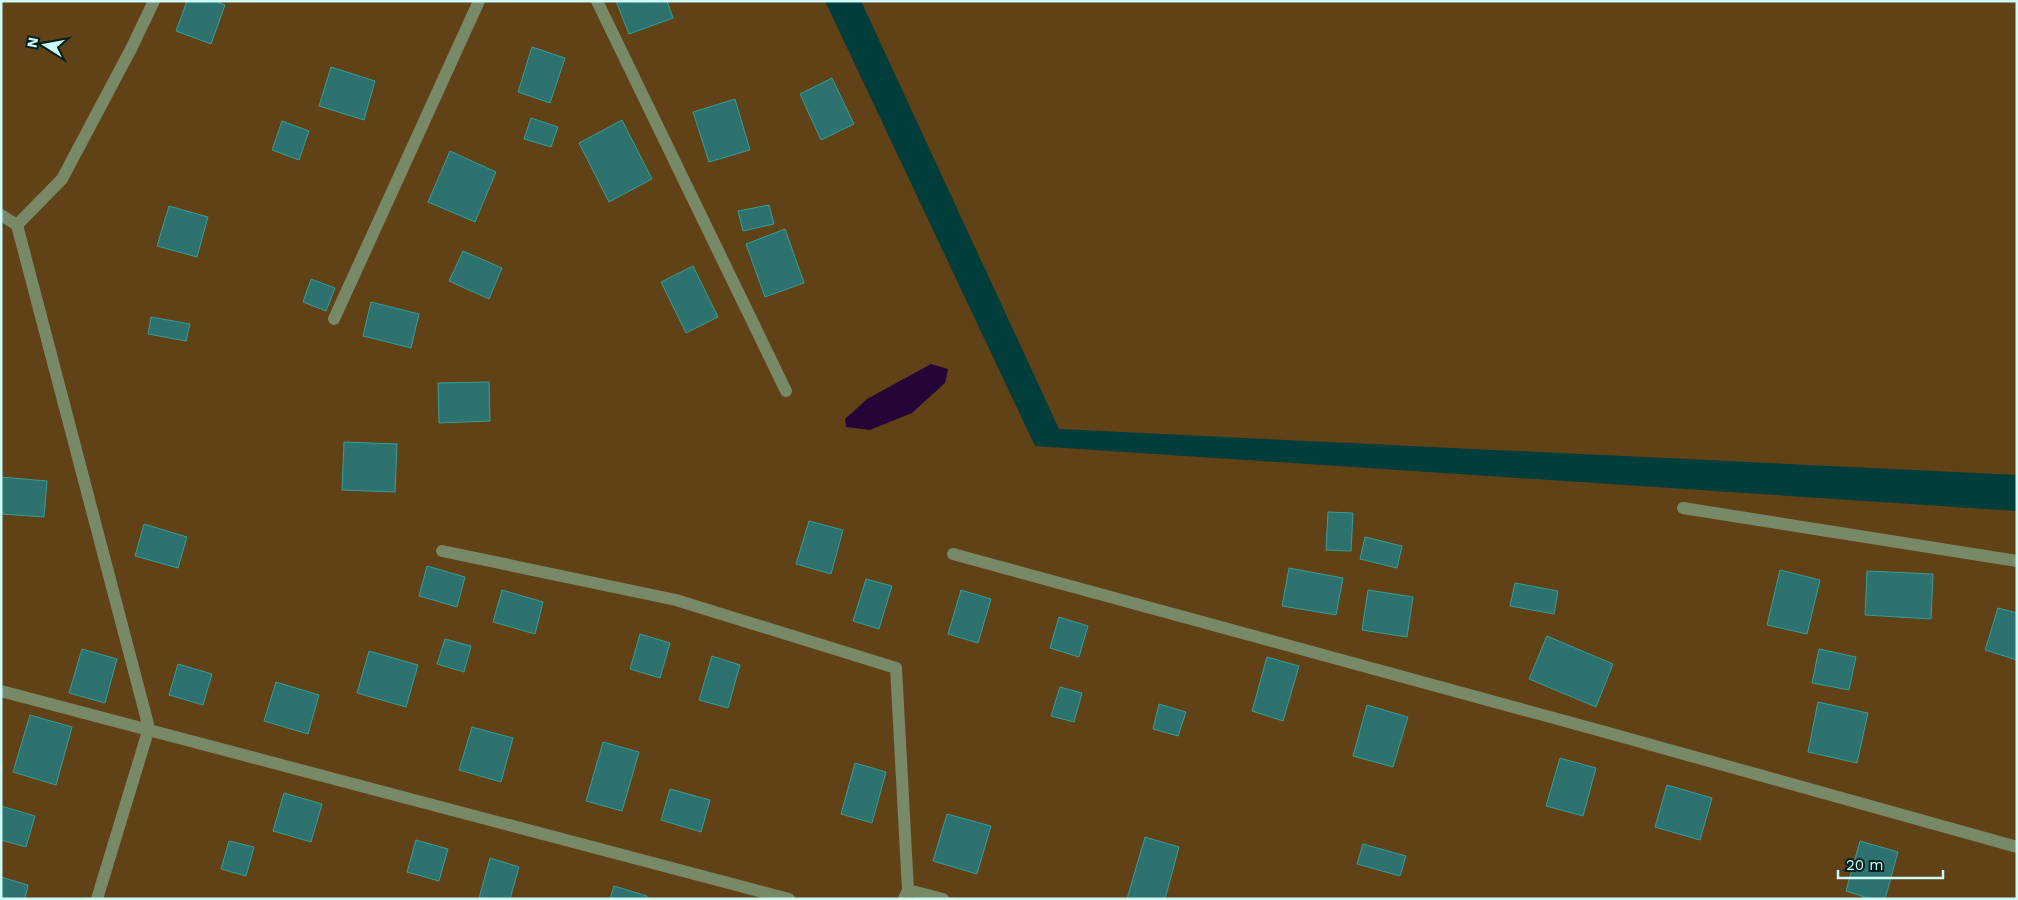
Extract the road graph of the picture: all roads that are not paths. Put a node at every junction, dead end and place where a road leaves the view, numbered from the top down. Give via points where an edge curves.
1 (154, 1) edge
2 (480, 1) edge
3 (597, 1) edge
4 (1, 215) edge
5 (17, 225) junction
6 (334, 319) dead end
7 (786, 391) dead end
8 (1683, 508) dead end
9 (442, 550) dead end
10 (953, 554) dead end
11 (2017, 561) edge
12 (1, 690) edge
13 (149, 728) junction
14 (2017, 847) edge
15 (906, 894) edge
16 (97, 899) edge
17 (789, 899) edge
18 (943, 899) edge

1 - 5 street via 62,179
2 - 6 street
3 - 7 street
4 - 5 street
5 - 13 street
8 - 11 street
9 - 15 street via 676,600 896,668
10 - 14 street
12 - 13 street
13 - 16 street
13 - 17 street
15 - 18 street

